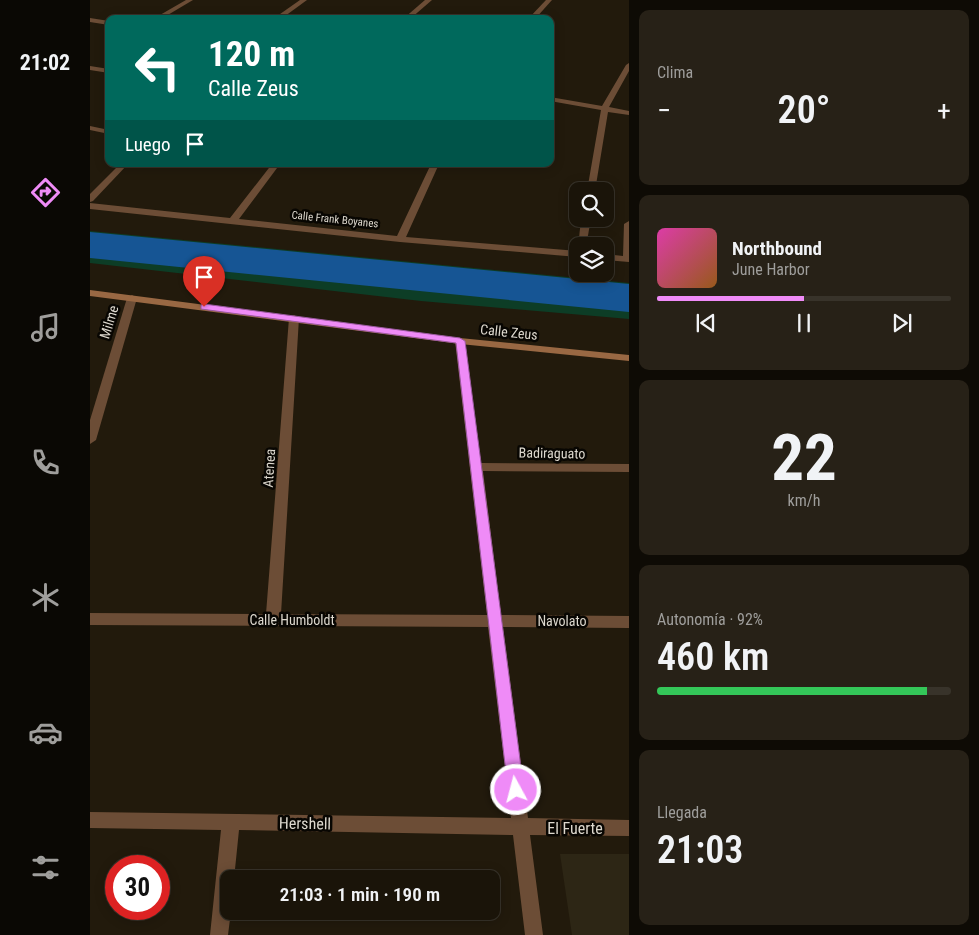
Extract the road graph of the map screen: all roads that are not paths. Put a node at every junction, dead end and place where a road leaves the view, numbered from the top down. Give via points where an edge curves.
1 (190, 0) edge
2 (304, 0) edge
3 (429, 0) edge
4 (549, 0) edge
5 (163, 15) edge
6 (282, 15) edge
7 (411, 15) edge
8 (535, 15) edge
9 (90, 20) edge
10 (105, 22) edge
11 (629, 65) edge
12 (90, 68) edge
13 (105, 70) edge
14 (554, 100) edge
15 (605, 108) junction
16 (629, 112) edge
17 (90, 128) edge
18 (105, 131) edge
19 (121, 167) edge
20 (274, 167) edge
21 (434, 167) edge
22 (593, 182) edge
23 (90, 199) edge
24 (90, 206) edge
25 (233, 221) junction
26 (629, 224) edge
27 (400, 239) junction
28 (569, 253) edge
29 (614, 258) edge
30 (628, 259) edge
31 (90, 293) edge
32 (132, 298) junction
33 (294, 318) junction
34 (460, 341) junction
35 (629, 358) edge
36 (90, 440) edge
37 (476, 467) junction
38 (629, 468) edge
39 (90, 619) edge
40 (273, 620) junction
41 (495, 621) junction
42 (629, 622) edge
43 (90, 820) edge
44 (231, 822) junction
45 (520, 827) junction
46 (629, 828) edge
47 (219, 935) edge
48 (534, 935) edge

1 - 5 street
2 - 6 street
3 - 7 street
4 - 8 street
9 - 10 street
11 - 15 street
12 - 13 street
14 - 15 street
15 - 16 street
15 - 22 street
17 - 18 street
19 - 23 street
20 - 25 street
21 - 27 street
24 - 25 street, Calle Frank Boyanes
25 - 27 street, Calle Frank Boyanes
26 - 30 street
27 - 28 street, Calle Frank Boyanes
29 - 30 street
31 - 32 street, Calle Zeus
32 - 33 street, Calle Zeus
32 - 36 street, Milme
33 - 34 street, Calle Zeus
33 - 40 street, Atenea
34 - 35 street, Calle Zeus
34 - 37 street
37 - 38 street, Badiraguato
37 - 41 street
39 - 40 street, Calle Humboldt
40 - 41 street, Calle Humboldt
41 - 42 street, Navolato
41 - 45 street
43 - 44 street, Hershell
44 - 45 street, Hershell
44 - 47 street
45 - 46 street, El Fuerte
45 - 48 street

